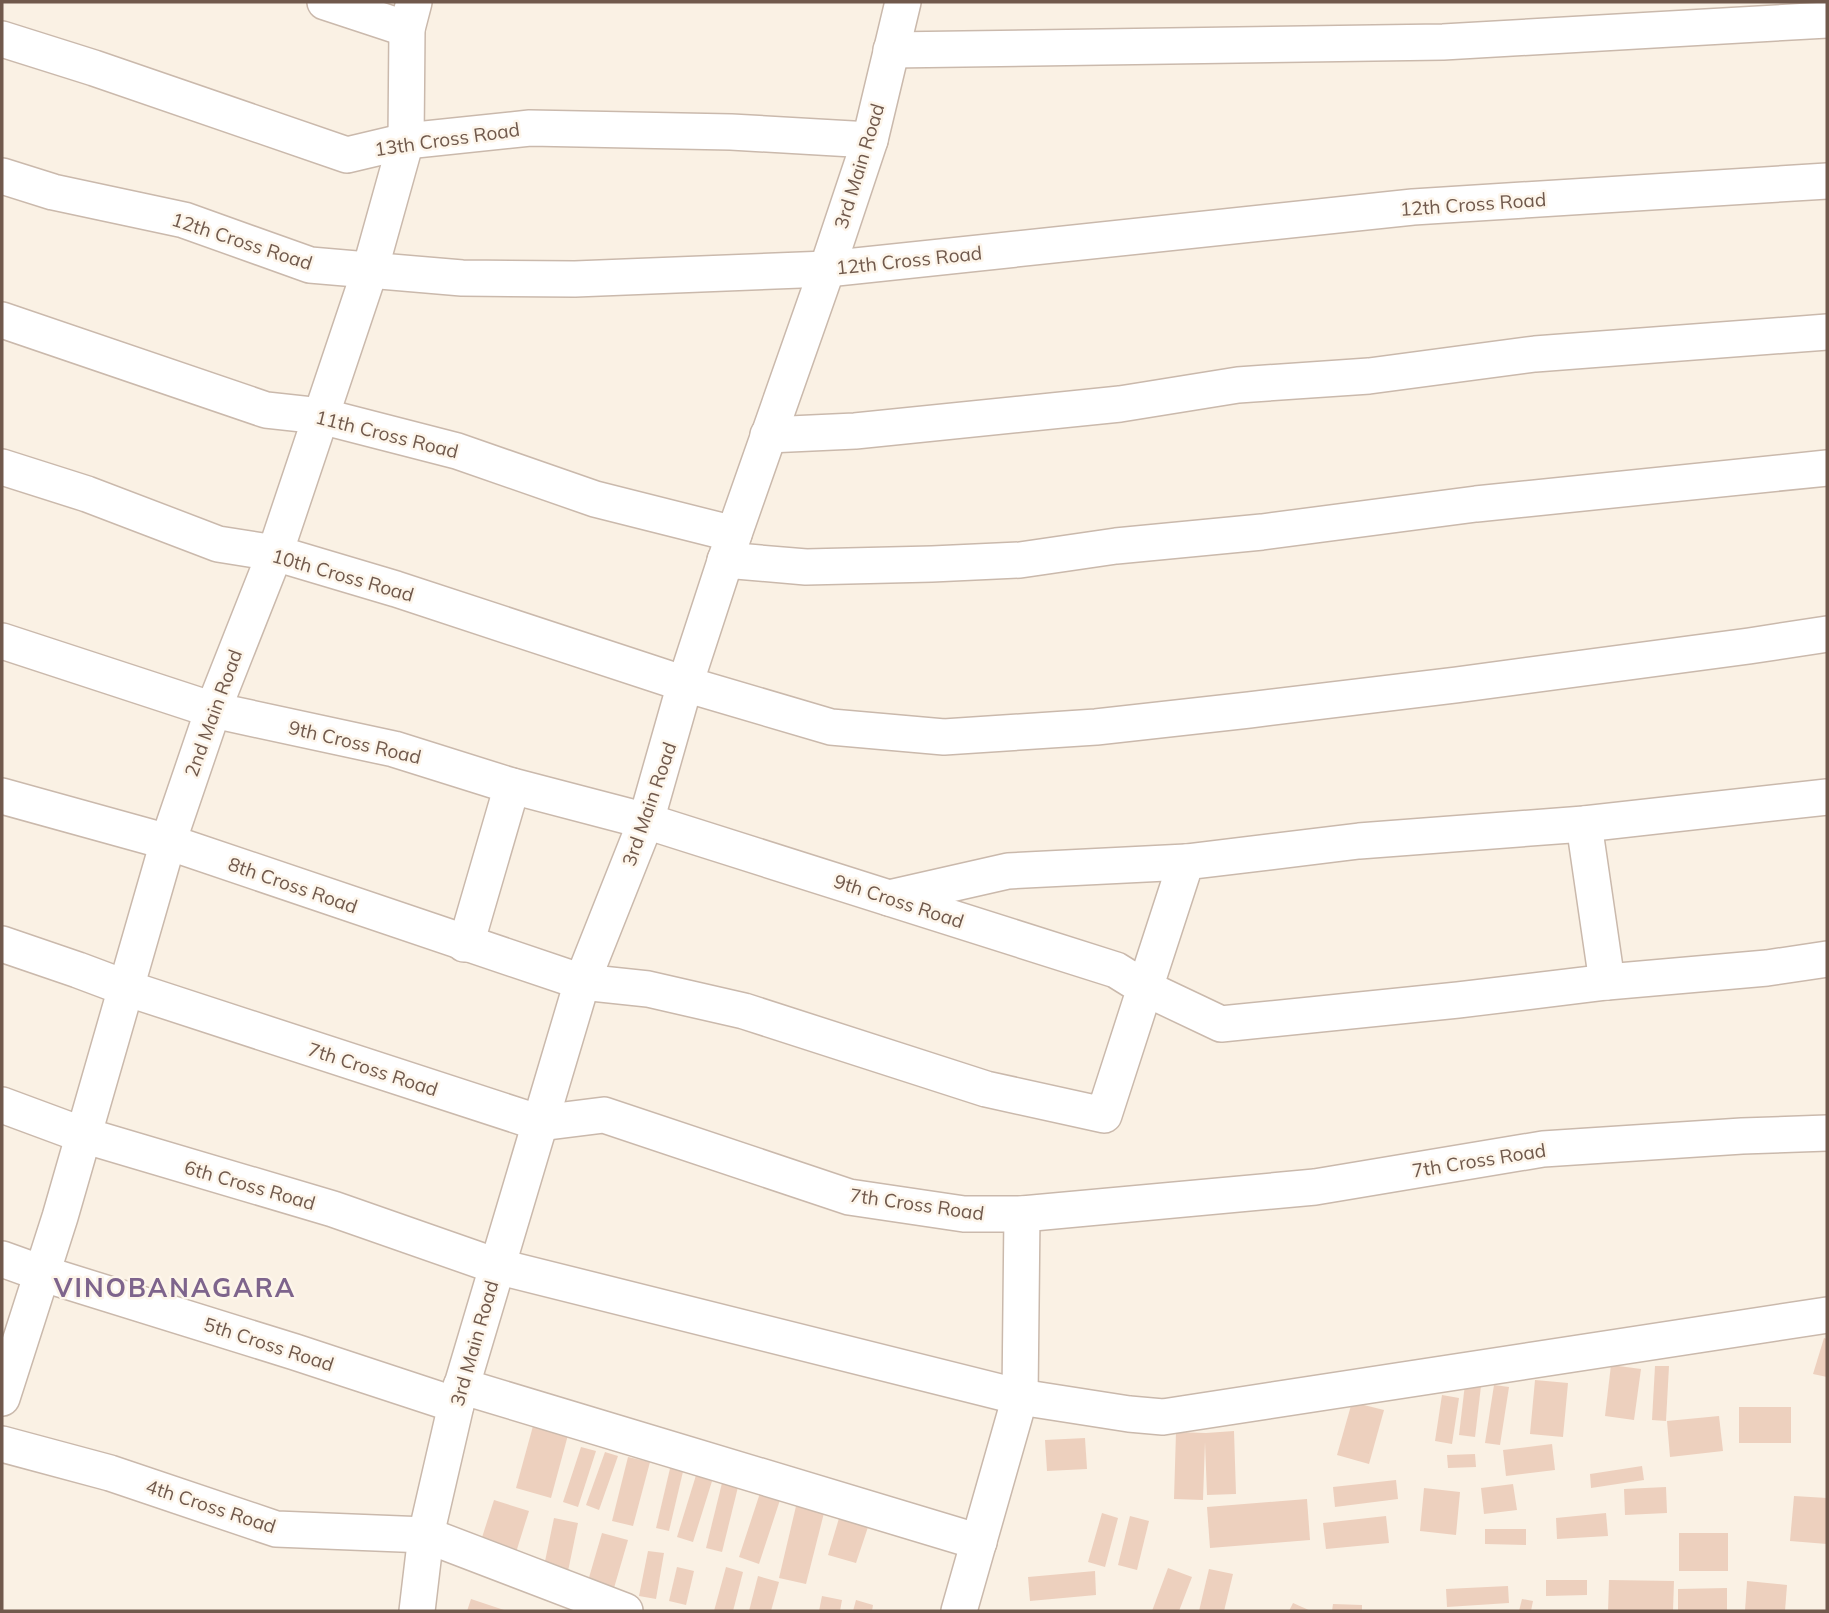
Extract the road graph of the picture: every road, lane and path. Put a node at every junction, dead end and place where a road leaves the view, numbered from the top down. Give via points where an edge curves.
1 (325, 2) edge
2 (903, 2) edge
3 (1755, 13) edge
4 (410, 15) edge
5 (1827, 20) edge
6 (2, 39) edge
7 (891, 50) junction
8 (870, 139) junction
9 (406, 141) junction
10 (2, 176) edge
11 (1827, 181) edge
12 (827, 269) junction
13 (370, 270) junction
14 (2, 320) edge
15 (1827, 332) edge
16 (321, 416) junction
17 (768, 435) junction
18 (2, 467) edge
19 (1827, 468) edge
20 (729, 547) junction
21 (275, 554) junction
22 (1827, 634) edge
23 (2, 641) edge
24 (685, 684) junction
25 (212, 710) junction
26 (512, 786) junction
27 (2, 796) edge
28 (1827, 797) edge
29 (646, 821) junction
30 (1584, 824) junction
31 (168, 842) junction
32 (1186, 862) junction
33 (887, 898) junction
34 (2, 944) edge
35 (465, 944) junction
36 (1827, 958) edge
37 (582, 982) junction
38 (1607, 982) junction
39 (125, 988) junction
40 (1145, 988) junction
41 (2, 1105) edge
42 (540, 1123) junction
43 (1827, 1133) edge
44 (83, 1135) junction
45 (1022, 1214) junction
46 (2, 1259) edge
47 (496, 1266) junction
48 (41, 1273) junction
49 (1827, 1315) edge
50 (458, 1396) junction
51 (1020, 1397) junction
52 (2, 1398) edge
53 (2, 1444) edge
54 (426, 1535) junction
55 (979, 1542) junction
56 (417, 1611) edge
57 (625, 1611) edge
58 (959, 1611) edge

1 - 4 street
2 - 7 street, 3rd Main Road
3 - 5 street
3 - 7 street via 1443,42
4 - 9 street, 2nd Main Road
6 - 9 street, 13th Cross Road via 347,155
7 - 8 street, 3rd Main Road
8 - 9 street, 13th Cross Road via 530,128
8 - 12 street, 3rd Main Road
9 - 13 street, 2nd Main Road
10 - 13 street, 12th Cross Road via 53,192 184,220 310,265
11 - 12 street, 12th Cross Road via 1413,207
12 - 13 street, 12th Cross Road via 575,279 462,278
12 - 17 street, 3rd Main Road
13 - 16 street, 2nd Main Road
14 - 16 street, 11th Cross Road via 266,410
15 - 17 street via 1535,354 1369,376 1238,385 1107,405 855,431
16 - 20 street, 11th Cross Road via 457,451
16 - 21 street, 2nd Main Road
17 - 20 street, 3rd Main Road
18 - 21 street, 10th Cross Road via 218,544
19 - 20 street, 11th Cross Road via 1020,560 806,567
20 - 24 street, 3rd Main Road
21 - 24 street, 10th Cross Road
21 - 25 street, 2nd Main Road
22 - 24 street, 10th Cross Road via 1263,709 944,737 831,727
23 - 25 street, 9th Cross Road
24 - 29 street, 3rd Main Road
25 - 26 street, 9th Cross Road via 394,749
25 - 31 street, 2nd Main Road
26 - 29 street, 9th Cross Road
26 - 35 street
27 - 31 street, 8th Cross Road
28 - 30 street
29 - 33 street, 9th Cross Road
29 - 37 street, 3rd Main Road
30 - 32 street via 1359,841
30 - 38 street
31 - 35 street, 8th Cross Road
31 - 39 street, 2nd Main Road
32 - 33 street via 1009,871
32 - 40 street
33 - 40 street, 9th Cross Road via 1116,970
34 - 39 street, 7th Cross Road
35 - 37 street, 8th Cross Road
36 - 38 street, 9th Cross Road
37 - 40 street via 648,989 744,1011 986,1089 1104,1115
37 - 42 street, 3rd Main Road
38 - 40 street, 9th Cross Road via 1221,1024
39 - 42 street, 7th Cross Road
39 - 44 street, 2nd Main Road
41 - 44 street, 6th Cross Road
42 - 45 street, 7th Cross Road via 604,1115 849,1197 964,1214
42 - 47 street, 3rd Main Road
43 - 45 street, 7th Cross Road via 1543,1149 1315,1187
44 - 47 street, 6th Cross Road via 332,1209
44 - 48 street, 2nd Main Road
45 - 51 street
46 - 48 street, 5th Cross Road
47 - 50 street, 3rd Main Road
47 - 51 street, 6th Cross Road
48 - 50 street, 5th Cross Road via 295,1352
48 - 52 street, 2nd Main Road
49 - 51 street, 6th Cross Road via 1163,1417
50 - 54 street, 3rd Main Road
50 - 55 street, 5th Cross Road
51 - 55 street
53 - 54 street, 4th Cross Road via 110,1473 276,1529
54 - 56 street, 3rd Main Road
54 - 57 street, 4th Cross Road
55 - 58 street

